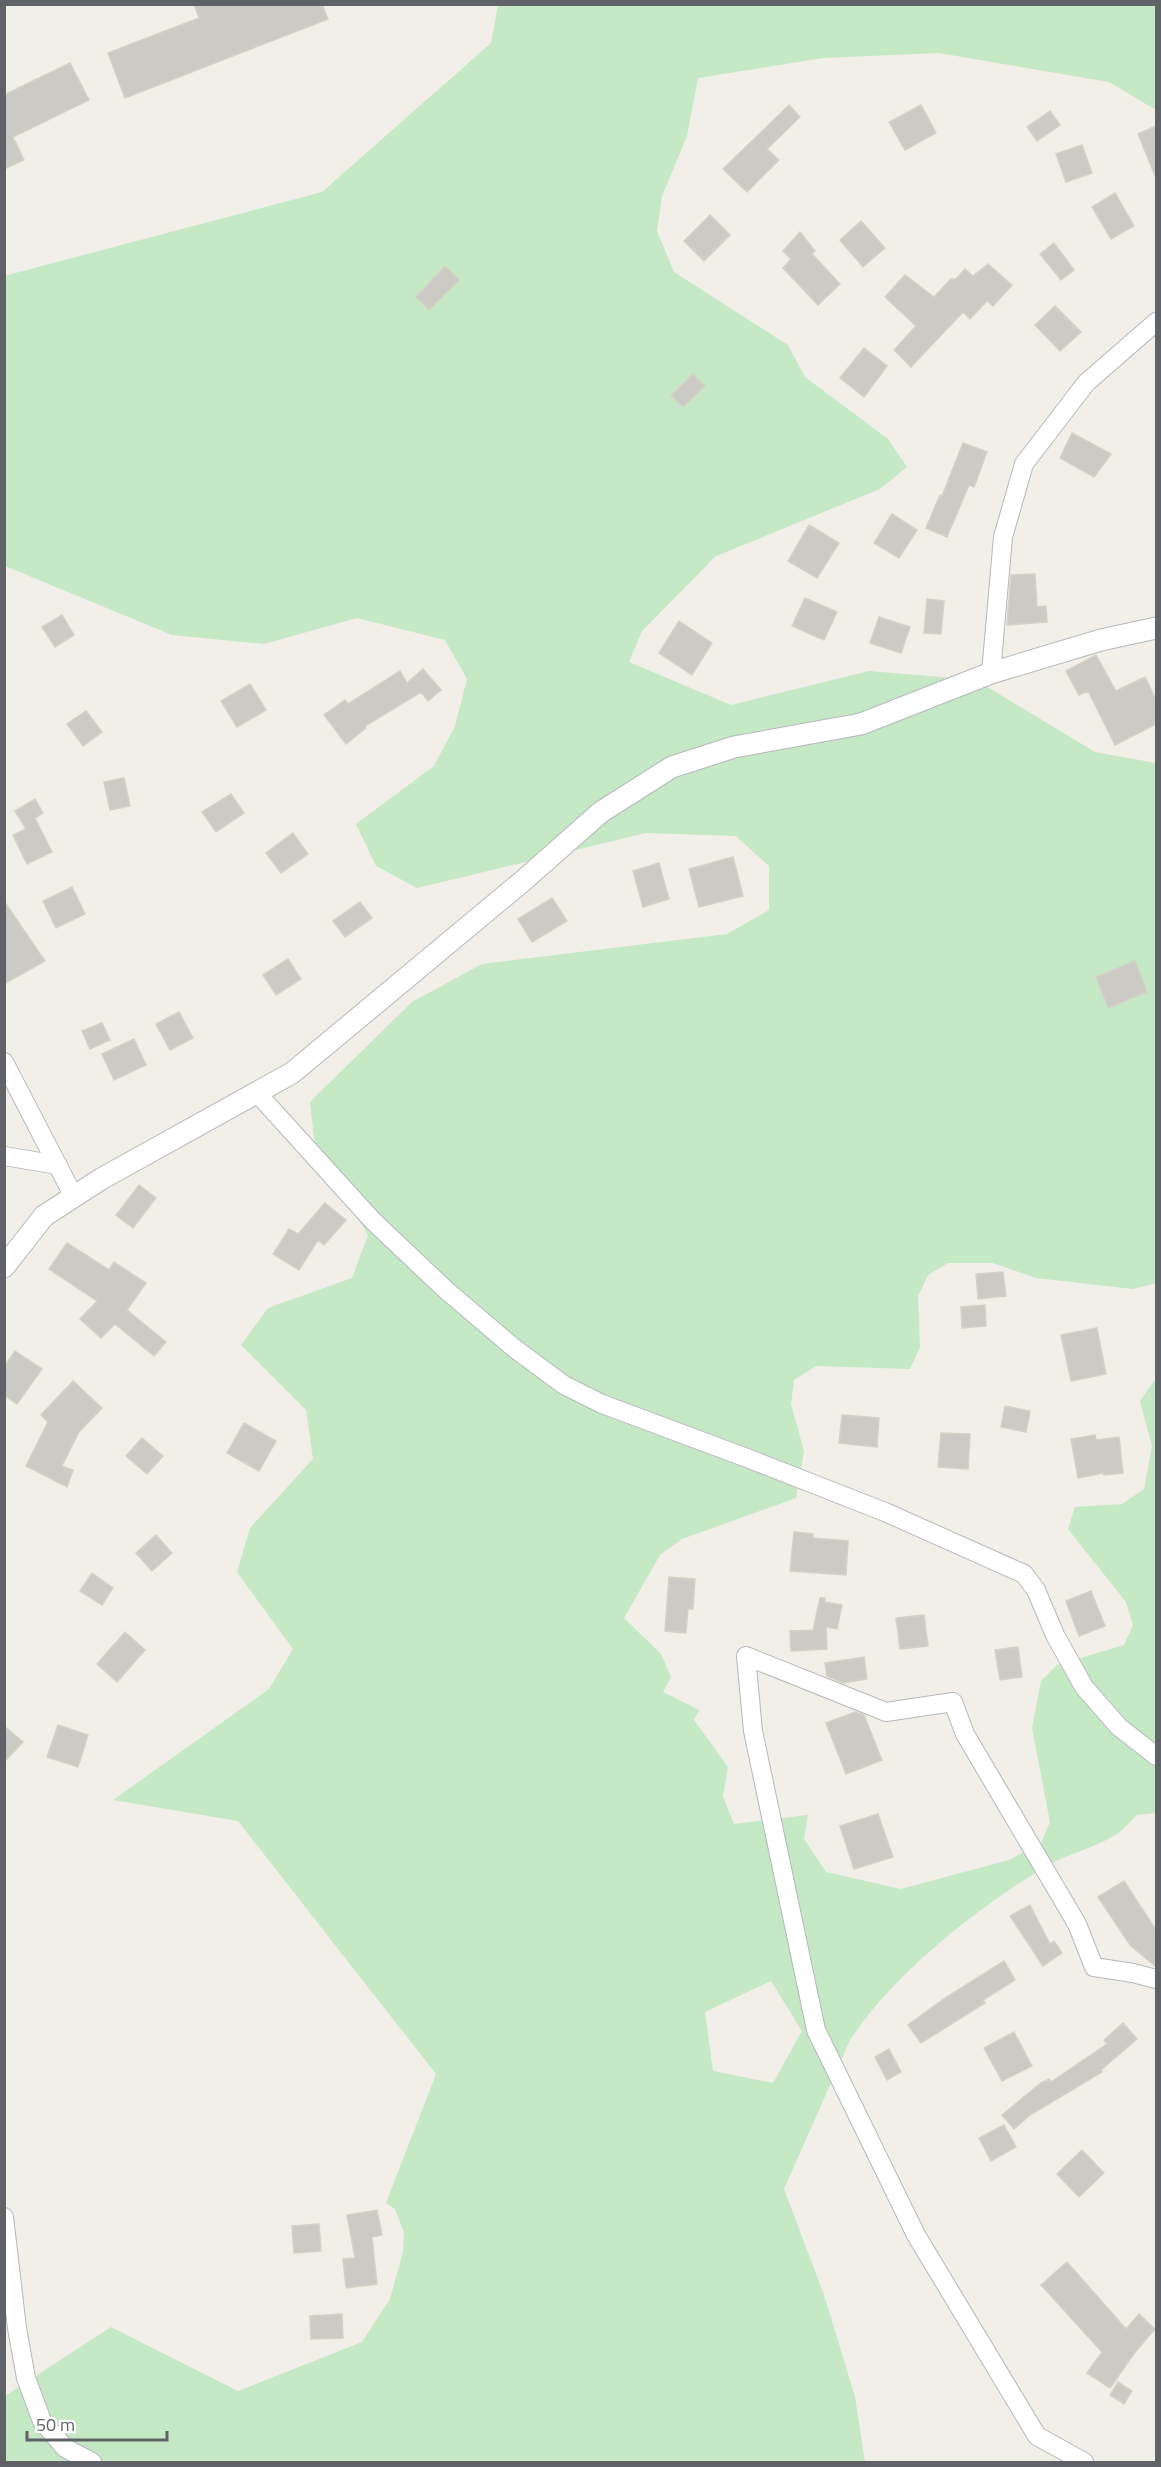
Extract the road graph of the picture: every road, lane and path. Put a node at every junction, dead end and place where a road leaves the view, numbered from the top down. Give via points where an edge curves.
1 (1156, 322) edge
2 (1156, 628) edge
3 (991, 673) junction
4 (4, 1062) edge
5 (257, 1093) junction
6 (4, 1156) edge
7 (58, 1165) junction
8 (74, 1197) junction
9 (4, 1267) edge
10 (1156, 1756) edge
11 (1156, 1979) edge
12 (4, 2217) edge
13 (92, 2463) edge
14 (1084, 2463) edge

1 - 3 street via 1086,384 1024,464 1003,537
2 - 3 street
3 - 5 street via 861,724 734,747 672,766 601,812 292,1073
4 - 7 street
5 - 8 street
5 - 10 street via 373,1221 446,1290 564,1385 602,1404 885,1512 1024,1574 1036,1590 1084,1687 1119,1727
6 - 7 street
7 - 8 street
8 - 9 street via 44,1216
11 - 14 street via 1094,1967 1077,1924 965,1734 953,1702 886,1712 746,1656 753,1731 816,2030 916,2235 1037,2436
12 - 13 street via 26,2378 42,2421 65,2448

